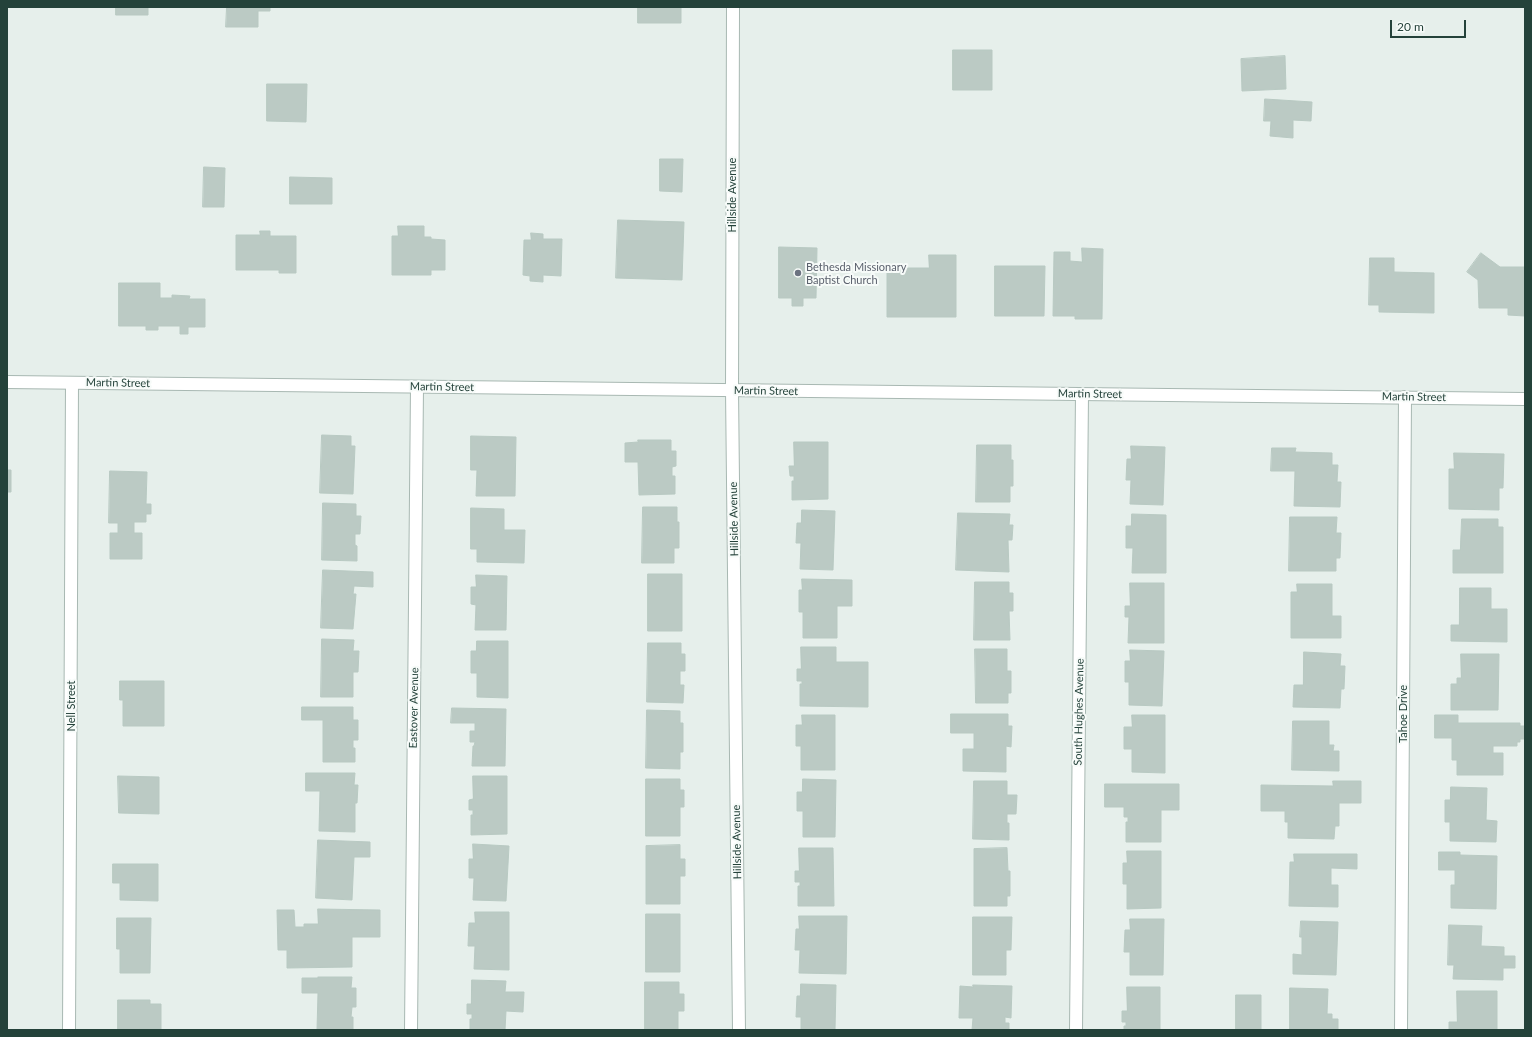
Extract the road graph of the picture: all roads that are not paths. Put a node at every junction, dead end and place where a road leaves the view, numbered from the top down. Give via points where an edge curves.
1 (733, 7) edge
2 (7, 382) edge
3 (72, 383) junction
4 (417, 387) junction
5 (732, 390) junction
6 (1082, 394) junction
7 (1405, 397) junction
8 (1525, 399) edge
9 (69, 1030) edge
10 (411, 1030) edge
11 (739, 1030) edge
12 (1076, 1030) edge
13 (1401, 1030) edge

1 - 5 street, Hillside Avenue
2 - 3 street, Martin Street
3 - 4 street, Martin Street
3 - 9 street, Nell Street
4 - 5 street, Martin Street
4 - 10 street, Eastover Avenue
5 - 6 street, Martin Street
5 - 11 street, Hillside Avenue
6 - 7 street, Martin Street
6 - 12 street, South Hughes Avenue
7 - 8 street, Martin Street
7 - 13 street, Tahoe Drive

